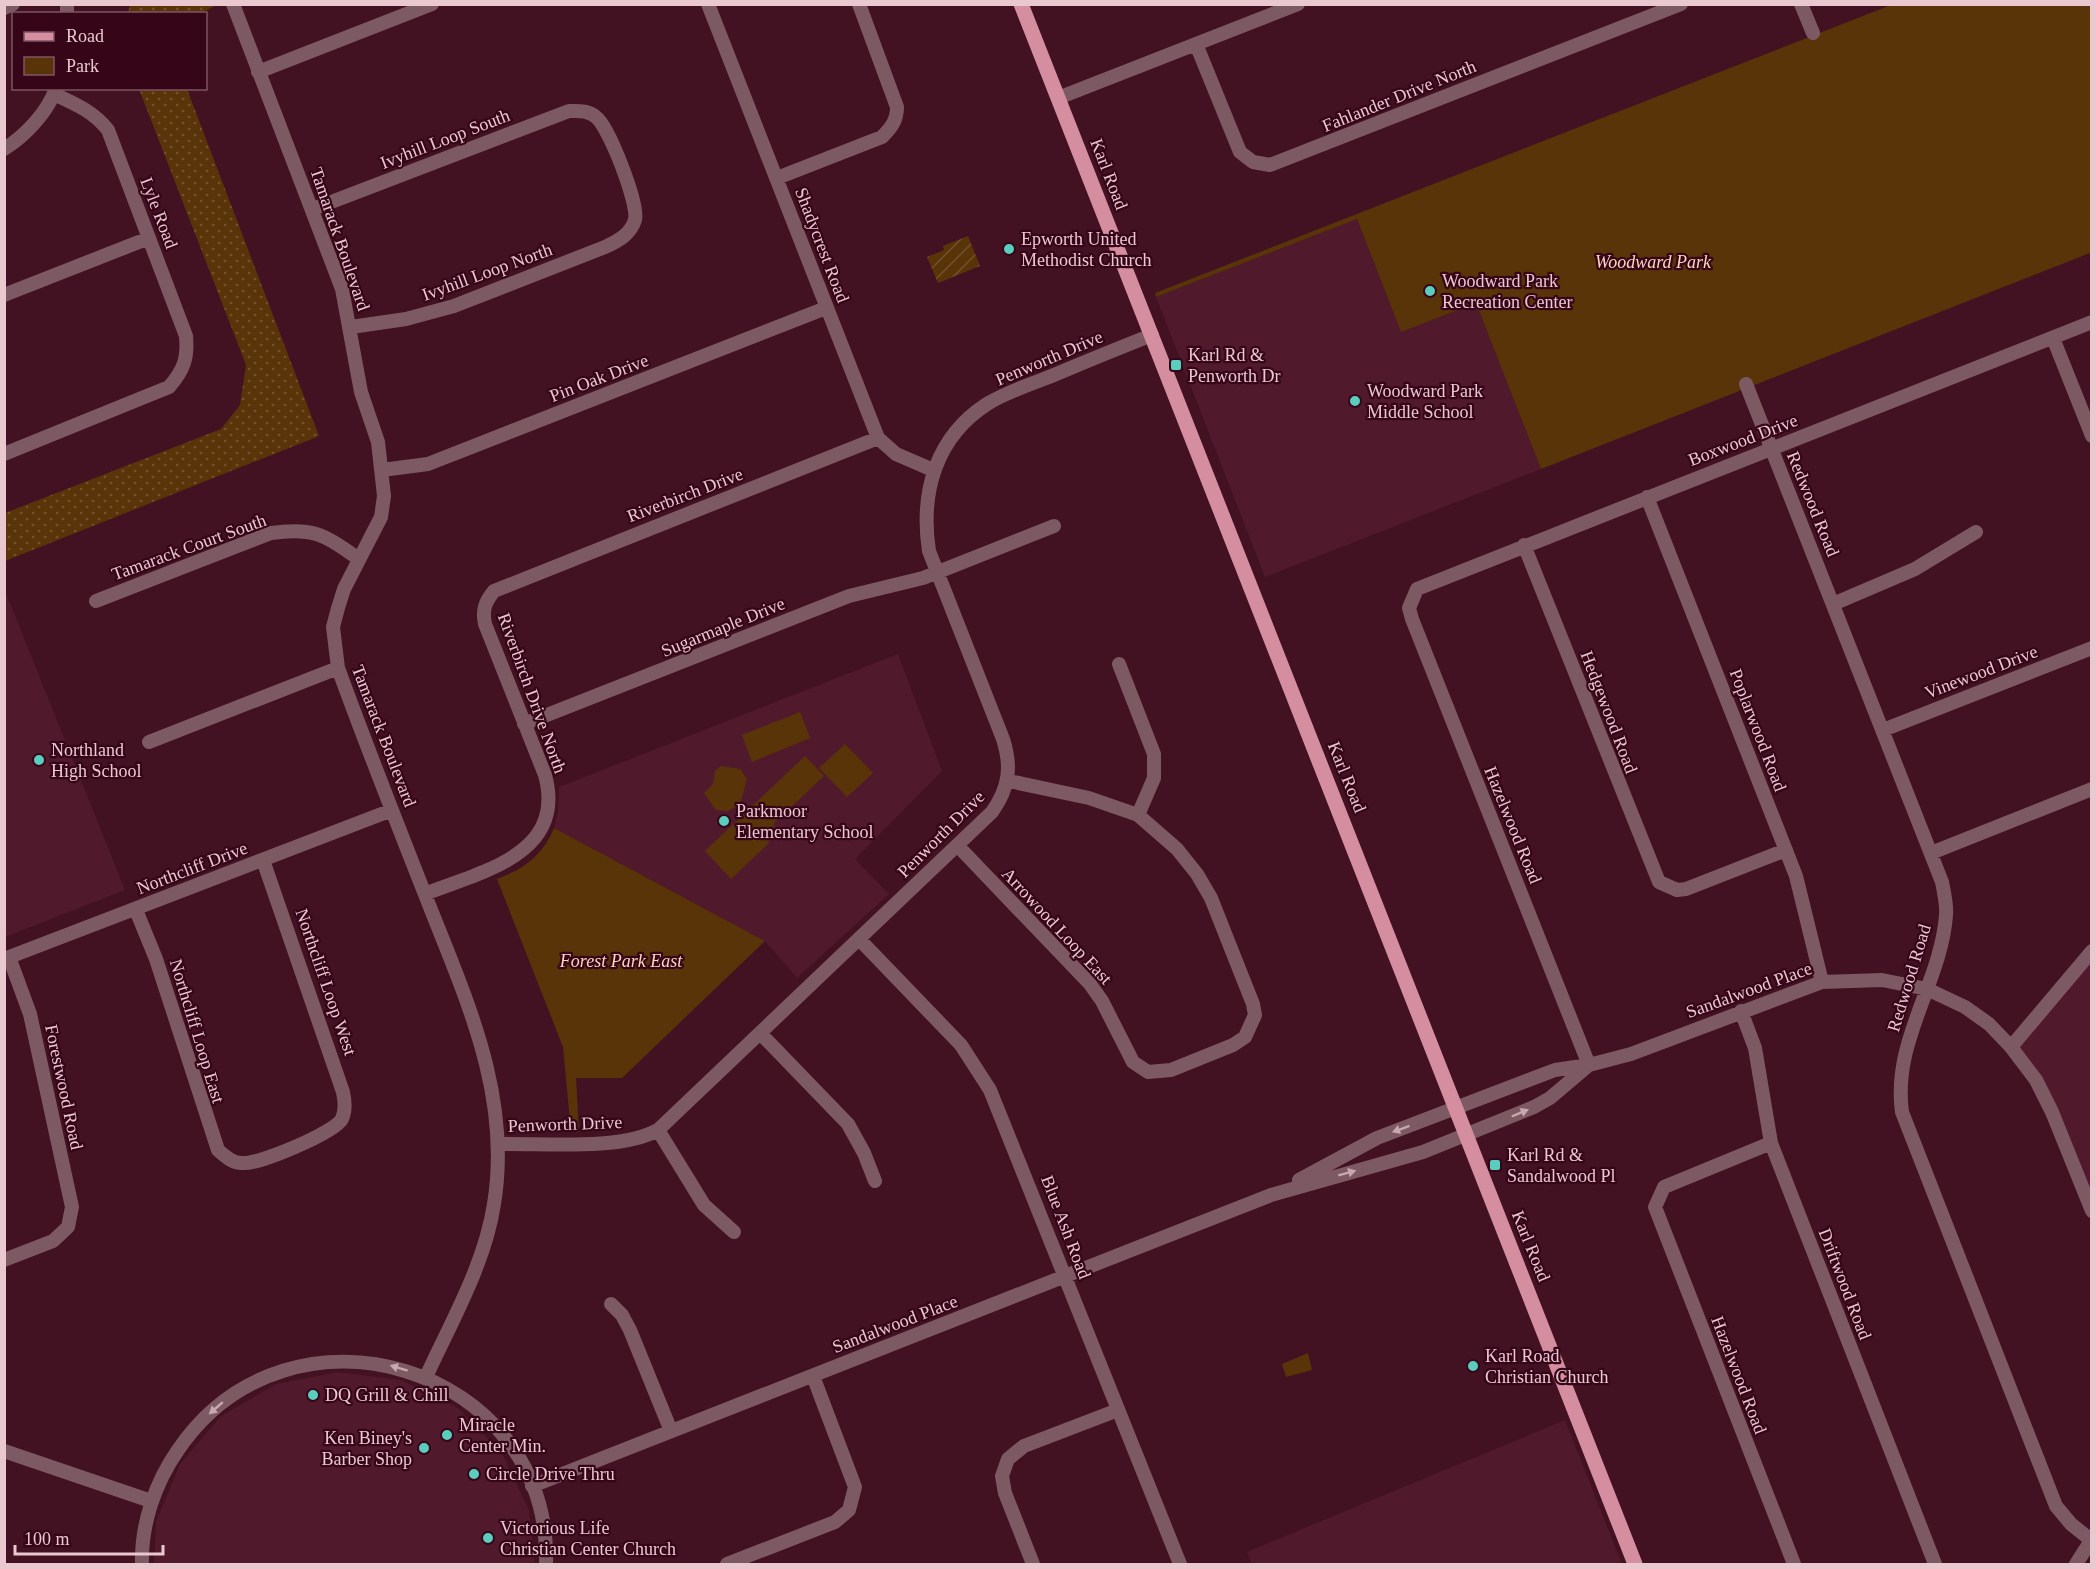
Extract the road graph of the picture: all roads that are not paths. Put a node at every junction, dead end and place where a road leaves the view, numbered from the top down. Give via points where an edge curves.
1 (13, 4) edge
2 (233, 4) edge
3 (432, 4) edge
4 (708, 4) edge
5 (859, 4) edge
6 (1021, 4) edge
7 (1298, 4) edge
8 (1681, 4) edge
9 (1801, 4) edge
10 (4, 8) edge
11 (1650, 10) edge
12 (1813, 33) dead end
13 (1196, 44) junction
14 (258, 72) junction
15 (55, 91) edge
16 (1058, 98) junction
17 (4, 149) edge
18 (777, 178) junction
19 (313, 209) junction
20 (630, 232) joint
21 (149, 238) junction
22 (4, 295) edge
23 (826, 308) junction
24 (2091, 322) edge
25 (351, 327) junction
26 (1152, 335) junction
27 (2053, 338) junction
28 (1746, 384) dead end
29 (2091, 436) edge
30 (878, 438) junction
31 (1772, 448) junction
32 (4, 454) edge
33 (933, 470) junction
34 (382, 471) junction
35 (1647, 497) junction
36 (1054, 526) dead end
37 (1976, 532) dead end
38 (1524, 545) junction
39 (359, 559) junction
40 (937, 573) junction
41 (504, 585) joint
42 (1412, 597) joint
43 (96, 601) dead end
44 (1833, 604) junction
45 (2091, 648) edge
46 (1119, 664) dead end
47 (338, 668) junction
48 (524, 724) junction
49 (1883, 730) junction
50 (149, 742) dead end
51 (1009, 781) junction
52 (2091, 789) edge
53 (392, 810) junction
54 (1138, 815) junction
55 (957, 845) junction
56 (1785, 850) junction
57 (1931, 853) junction
58 (263, 860) junction
59 (425, 894) junction
60 (136, 910) junction
61 (859, 939) junction
62 (2091, 951) edge
63 (7, 958) edge
64 (1822, 982) junction
65 (1927, 989) junction
66 (1741, 1011) junction
67 (761, 1034) junction
68 (2011, 1047) junction
69 (1588, 1065) junction
70 (1456, 1109) junction
71 (658, 1130) junction
72 (1465, 1135) junction
73 (1771, 1143) junction
74 (498, 1144) junction
75 (228, 1159) joint
76 (875, 1181) dead end
77 (1271, 1195) junction
78 (2091, 1211) edge
79 (734, 1232) dead end
80 (4, 1260) edge
81 (1066, 1276) junction
82 (610, 1304) dead end
83 (813, 1376) junction
84 (426, 1377) junction
85 (1118, 1410) junction
86 (671, 1431) junction
87 (4, 1451) edge
88 (532, 1486) junction
89 (151, 1501) junction
90 (2091, 1540) edge
91 (142, 1564) edge
92 (546, 1564) edge
93 (727, 1564) edge
94 (1033, 1564) edge
95 (1180, 1564) edge
96 (1635, 1564) edge
97 (1794, 1564) edge
98 (1935, 1564) edge
99 (2076, 1564) edge

1 - 10 street
2 - 14 street, Tamarack Boulevard
3 - 14 street
4 - 18 street, Shadycrest Road
5 - 18 street via 897,107 892,127 882,137
6 - 16 main road, Karl Road
7 - 13 street
8 - 11 street, Fahlander Drive North
9 - 12 street
11 - 13 street, Fahlander Drive North via 1270,165 1253,162 1240,152
13 - 16 street
14 - 19 street, Tamarack Boulevard
15 - 17 street via 24,134
15 - 21 street, Lyle Road via 98,118 108,130
16 - 26 main road, Karl Road
18 - 23 street, Shadycrest Road
19 - 20 street, Ivyhill Loop South via 569,111 592,114 606,131 634,201 635,219
19 - 25 street, Tamarack Boulevard via 342,289
20 - 25 street, Ivyhill Loop North via 605,247 454,306 406,319
21 - 22 street
21 - 32 street, Lyle Road via 186,336 188,355 182,373 169,387 152,396
23 - 30 street, Shadycrest Road
23 - 34 street, Pin Oak Drive via 428,464
24 - 27 street, Boxwood Drive
25 - 34 street, Tamarack Boulevard via 361,392 378,442
26 - 33 street, Penworth Drive via 989,403 959,427
26 - 70 main road, Karl Road
27 - 29 street
27 - 31 street, Boxwood Drive
28 - 31 street, Redwood Road
30 - 33 street via 896,454
30 - 41 street, Riverbirch Drive
31 - 35 street, Boxwood Drive
31 - 44 street, Redwood Road
33 - 40 street, Penworth Drive via 925,525
34 - 39 street, Tamarack Boulevard via 381,517
35 - 38 street, Boxwood Drive
35 - 56 street, Poplarwood Road
36 - 40 street, Sugarmaple Drive
37 - 44 street via 1915,569
38 - 42 street, Boxwood Drive via 1426,583
38 - 56 street, Hedgewood Road via 1659,882 1668,888 1686,889
39 - 43 street, Tamarack Court South via 329,538 301,529 271,533
39 - 47 street, Tamarack Boulevard via 344,589 333,627
40 - 48 street, Sugarmaple Drive via 849,596
40 - 51 street, Penworth Drive via 1003,739
41 - 48 street, Riverbirch Drive North via 486,601 483,612
42 - 69 street, Hazelwood Road via 1412,619
44 - 49 street, Redwood Road
45 - 49 street, Vinewood Drive
46 - 54 street via 1154,754 1153,785
47 - 50 street
47 - 53 street, Tamarack Boulevard
48 - 59 street, Riverbirch Drive North via 549,791 542,829 528,848 509,861
49 - 57 street, Redwood Road
51 - 54 street via 1089,798
51 - 55 street, Penworth Drive via 992,812
52 - 57 street
53 - 58 street, Northcliff Drive
53 - 59 street, Tamarack Boulevard
54 - 55 street, Arrowood Loop East via 1177,849 1197,874 1211,898 1253,1004 1252,1025 1245,1037 1158,1073 1140,1068 1127,1053 1090,984
55 - 61 street, Penworth Drive
56 - 64 street, Poplarwood Road via 1806,908
57 - 65 street, Redwood Road via 1942,882 1947,912 1943,941
58 - 60 street, Northcliff Drive
58 - 75 street, Northcliff Loop West via 345,1105 342,1118 328,1132 255,1161
59 - 74 street, Tamarack Boulevard via 481,1039 497,1118
60 - 63 street, Northcliff Drive
60 - 75 street, Northcliff Loop East via 156,958 212,1138
61 - 67 street, Penworth Drive
61 - 81 street, Blue Ash Road via 979,1070 1001,1112
62 - 68 street
63 - 80 street, Forestwood Road via 25,997 72,1207 68,1227 53,1241
64 - 65 street, Sandalwood Place via 1881,980
64 - 66 street, Sandalwood Place
65 - 68 street, Sandalwood Place via 1965,1007
65 - 90 street, Redwood Road via 1904,1053 1899,1091 1902,1112 2056,1506
66 - 69 street, Sandalwood Place via 1631,1054
66 - 73 street, Driftwood Road via 1755,1048
67 - 71 street, Penworth Drive
67 - 76 street via 848,1124
68 - 78 street, Sandalwood Place via 2036,1080 2052,1112
69 - 70 street, Sandalwood Place via 1555,1070
72 -> 69 street, Sandalwood Place via 1550,1098
70 - 72 main road, Karl Road
70 -> 77 street, Sandalwood Place via 1377,1138
71 - 74 street, Penworth Drive via 645,1137 615,1142
71 - 79 street via 704,1205
77 -> 72 street, Sandalwood Place via 1399,1160
72 - 96 main road, Karl Road
73 - 97 street, Hazelwood Road via 1664,1187 1657,1198 1657,1215
73 - 98 street, Driftwood Road
74 - 84 street, Tamarack Boulevard via 494,1206 484,1242
77 - 81 street, Sandalwood Place
81 - 83 street, Sandalwood Place
81 - 85 street, Blue Ash Road
82 - 86 street via 630,1330
83 - 86 street, Sandalwood Place
83 - 93 street via 854,1479 853,1503 835,1522
84 - 88 street via 460,1396 492,1424 514,1452
84 -> 89 street via 357,1360 321,1362 268,1375 230,1396 189,1433 167,1466
85 - 94 street via 1024,1446 1008,1459 1002,1476 1005,1493
85 - 95 street, Blue Ash Road
86 - 88 street, Sandalwood Place
87 - 89 street
88 - 92 street via 542,1518
89 - 91 street
90 - 99 street

